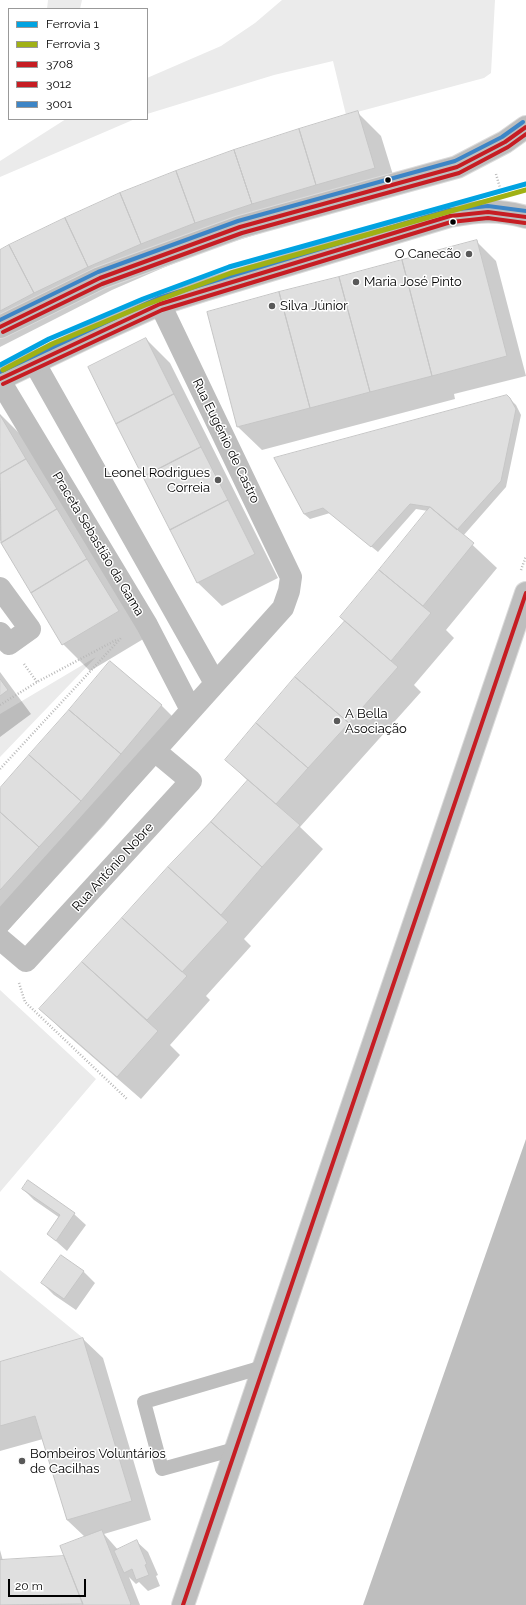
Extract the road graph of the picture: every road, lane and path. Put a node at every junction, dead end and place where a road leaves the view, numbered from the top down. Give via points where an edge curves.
1 (526, 127) edge
2 (488, 152) junction
3 (505, 211) junction
4 (526, 217) edge
5 (160, 304) junction
6 (0, 327) edge
7 (34, 362) junction
8 (0, 380) edge
9 (0, 588) edge
10 (526, 593) edge
11 (147, 624) junction
12 (0, 633) edge
13 (121, 638) junction
14 (215, 683) junction
15 (0, 705) edge
16 (191, 710) junction
17 (155, 751) junction
18 (0, 769) edge
19 (0, 923) edge
20 (0, 939) edge
21 (26, 962) junction
22 (127, 1099) dead end
23 (263, 1367) junction
24 (235, 1449) junction
25 (183, 1605) edge

1 - 2 main road
2 - 3 path
2 - 6 main road via 457,167 240,227 189,245 100,278
3 - 4 main road
3 - 5 main road via 477,211 450,216
5 - 7 main road
5 - 14 main road, Rua Eugénio de Castro via 290,577 289,591 283,608
7 - 8 main road
7 - 14 main road
8 - 11 main road, Praceta Sebastião da Gama
9 - 12 main road via 30,629 9,644
10 - 23 main road
11 - 13 path
11 - 16 main road, Praceta Sebastião da Gama
13 - 15 path via 37,682
13 - 18 path
14 - 16 main road
16 - 17 main road
17 - 19 main road
17 - 21 main road, Rua António Nobre via 191,781
20 - 21 main road
21 - 22 path via 19,982 25,1002
23 - 24 main road
23 - 24 lane via 144,1402 162,1469
24 - 25 main road

